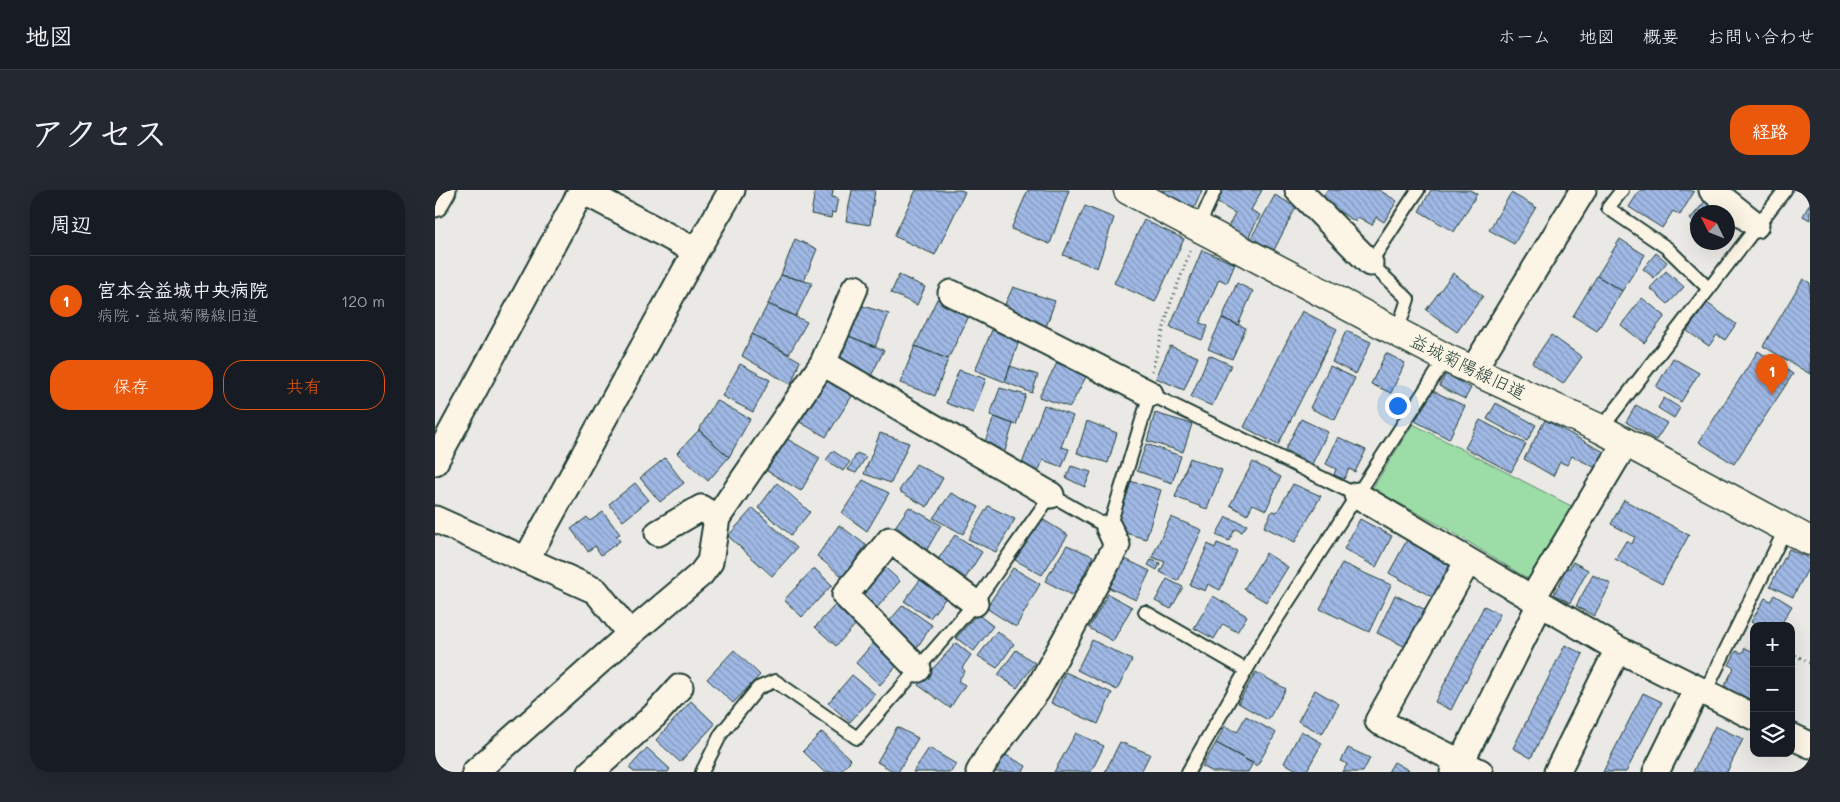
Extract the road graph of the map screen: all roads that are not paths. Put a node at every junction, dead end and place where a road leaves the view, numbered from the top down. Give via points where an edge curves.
1 (443, 190) edge
2 (581, 190) edge
3 (732, 190) edge
4 (1128, 190) edge
5 (1215, 190) edge
6 (1298, 190) edge
7 (1418, 190) edge
8 (1583, 190) edge
9 (1622, 190) edge
10 (1712, 190) edge
11 (1785, 190) edge
12 (435, 204) edge
13 (1756, 224) junction
14 (1198, 227) junction
15 (696, 251) junction
16 (1371, 263) junction
17 (855, 288) dead end
18 (1708, 288) junction
19 (951, 293) dead end
20 (1397, 332) junction
21 (1446, 358) junction
22 (823, 363) junction
23 (1473, 370) junction
24 (1151, 394) junction
25 (1601, 429) junction
26 (1626, 442) junction
27 (435, 462) edge
28 (1051, 495) junction
29 (1357, 495) junction
30 (717, 518) junction
31 (435, 519) edge
32 (1109, 528) junction
33 (1786, 528) junction
34 (658, 533) dead end
35 (1810, 540) edge
36 (526, 560) junction
37 (1468, 561) junction
38 (1536, 601) junction
39 (975, 603) junction
40 (1145, 612) dead end
41 (629, 634) junction
42 (1618, 649) junction
43 (918, 668) junction
44 (1246, 670) junction
45 (680, 687) dead end
46 (1701, 691) junction
47 (1750, 715) edge
48 (1795, 738) edge
49 (1810, 745) edge
50 (1465, 769) edge
51 (475, 772) edge
52 (591, 772) edge
53 (702, 772) edge
54 (979, 772) edge
55 (1188, 772) edge
56 (1557, 772) edge
57 (1656, 772) edge

1 - 12 street
2 - 15 street
2 - 27 street
3 - 15 street
4 - 14 street, 益城菊陽線旧道
5 - 14 lane
6 - 16 street
7 - 16 lane
8 - 23 street
9 - 18 lane via 1608,208 1667,248
10 - 13 street
11 - 13 lane
13 - 18 lane
14 - 20 street, 益城菊陽線旧道
15 - 36 street
16 - 20 lane via 1408,299
17 - 22 street
18 - 25 lane
19 - 24 street
20 - 21 street, 益城菊陽線旧道
21 - 23 street, 益城菊陽線旧道
21 - 29 lane
22 - 28 street
22 - 30 street
23 - 25 street, 益城菊陽線旧道
24 - 29 lane
24 - 32 lane
25 - 26 street, 益城菊陽線旧道
26 - 33 street, 益城菊陽線旧道
26 - 38 street
28 - 32 lane
28 - 39 lane
29 - 37 street
29 - 44 lane
30 - 34 street via 701,508
30 - 41 street via 711,562
31 - 36 street
32 - 54 street via 1117,545 1037,691
33 - 35 street, 益城菊陽線旧道
33 - 46 lane
36 - 41 street via 596,591
37 - 38 street
37 - 50 street via 1378,721
38 - 42 street
38 - 50 street
39 - 43 lane
39 - 43 street via 890,540 845,594
40 - 44 lane
41 - 51 street
42 - 46 street
42 - 56 street
43 - 53 lane via 857,738 775,681 758,688 721,734
44 - 55 lane
45 - 52 street via 654,716
46 - 47 street
46 - 57 street
48 - 49 street

